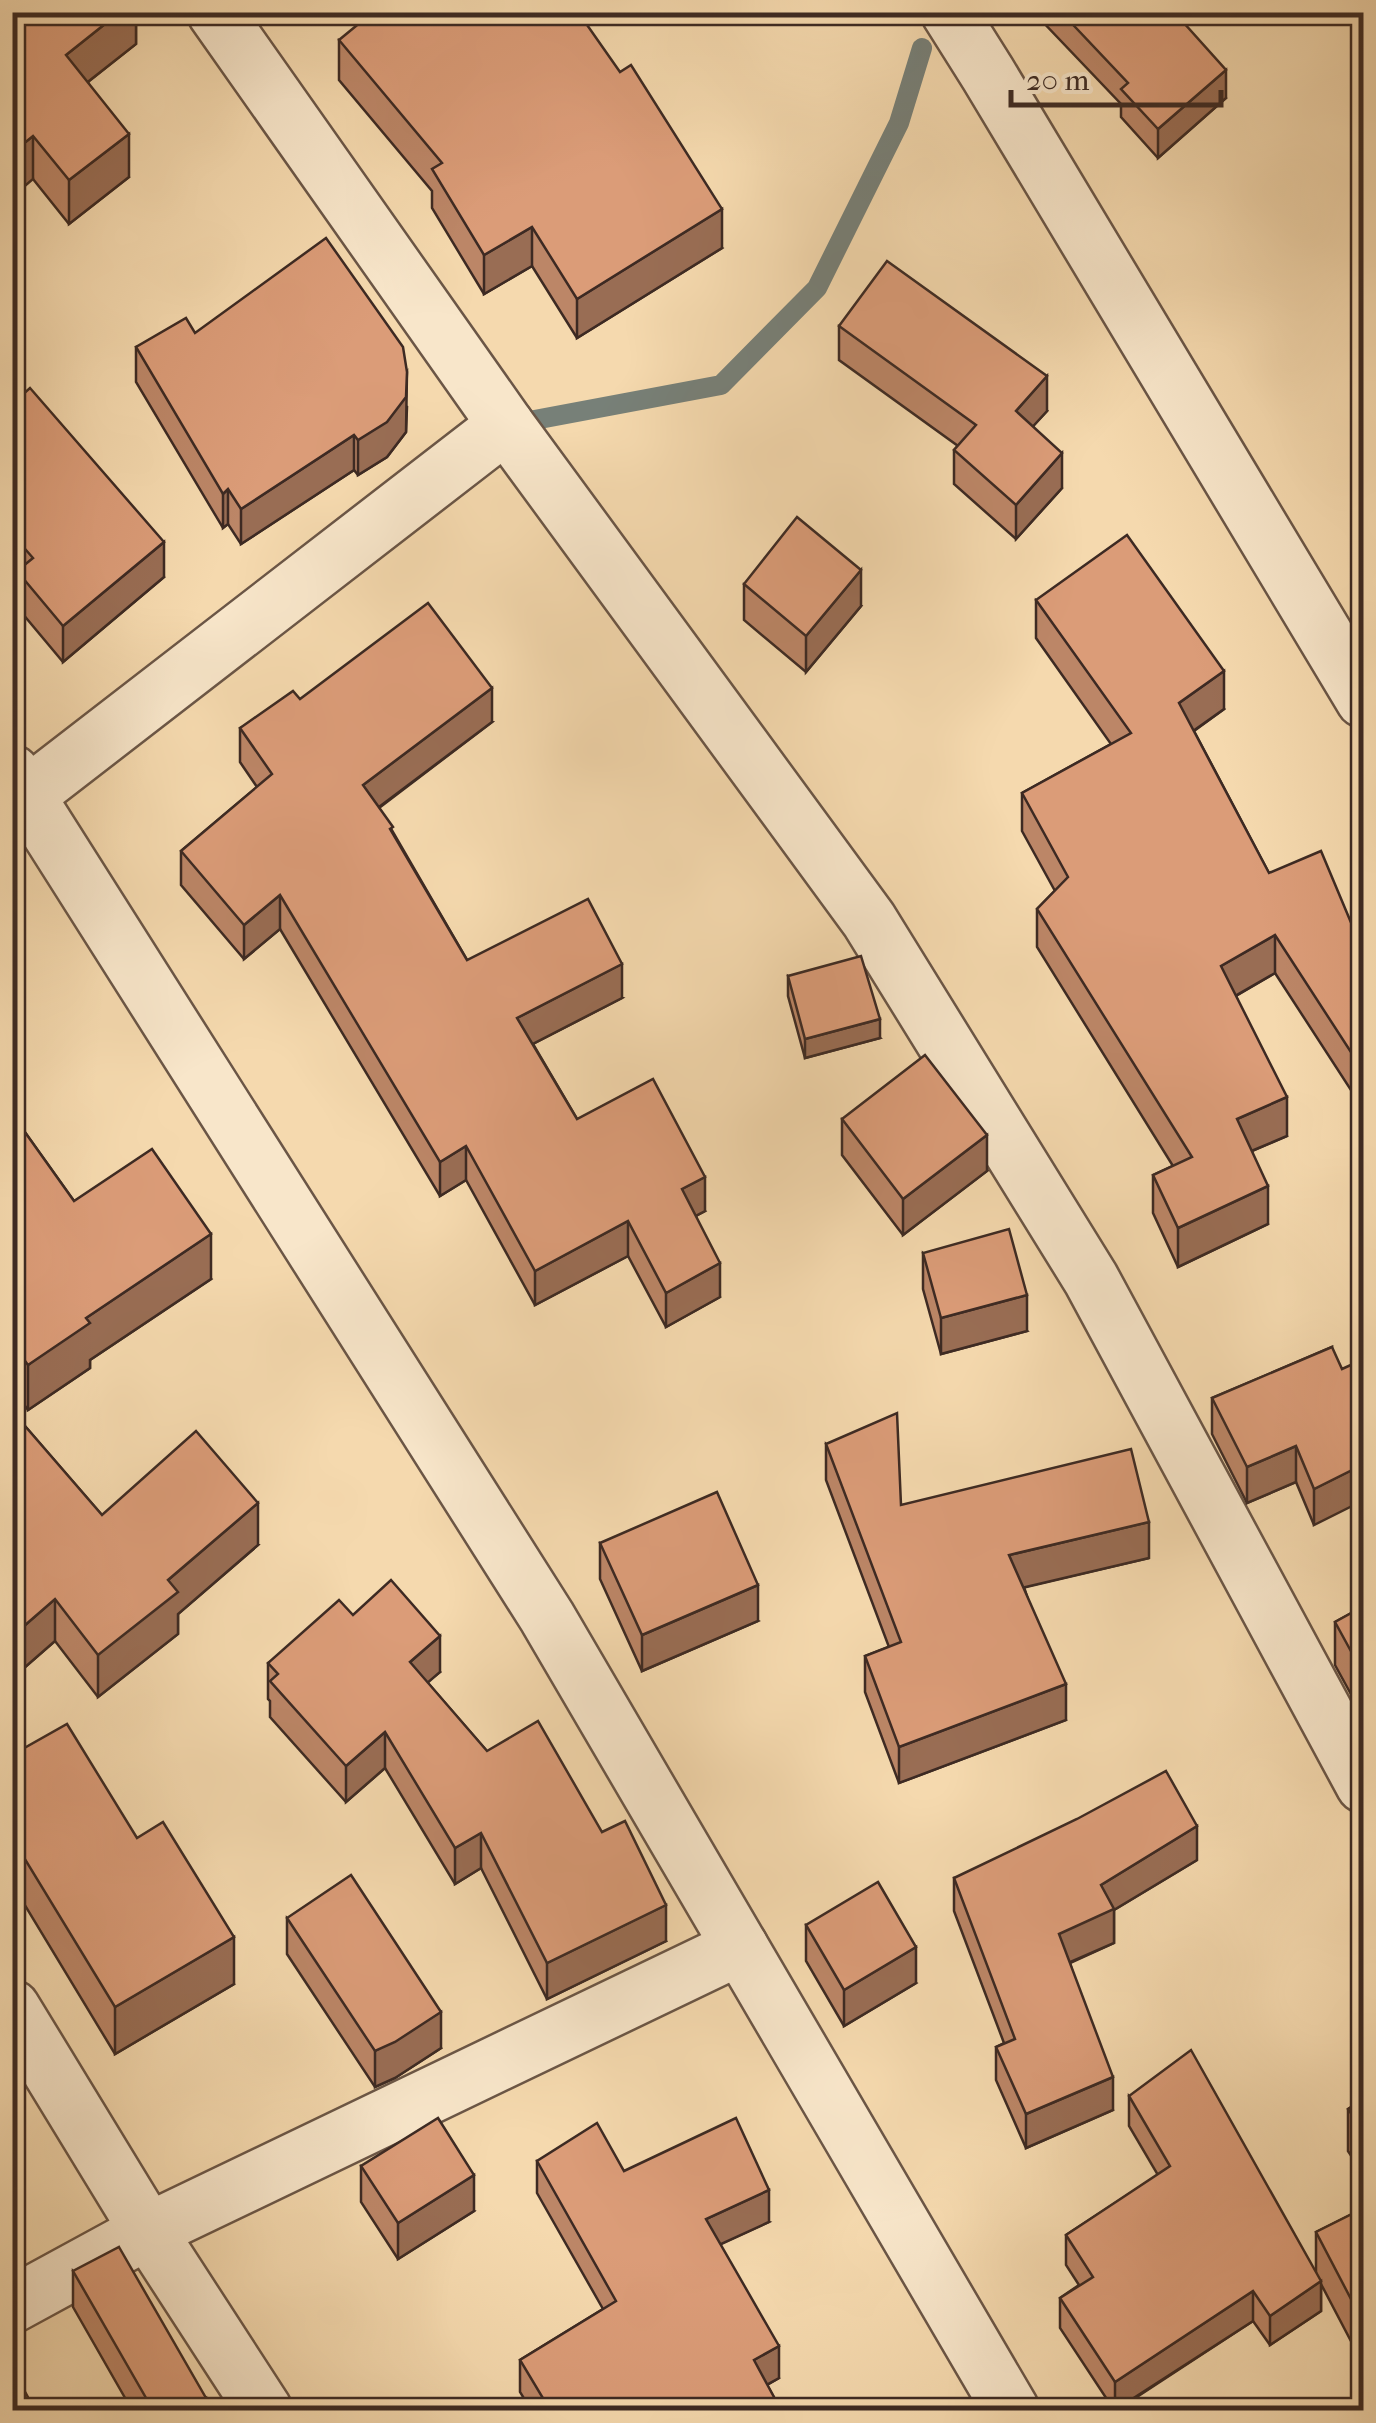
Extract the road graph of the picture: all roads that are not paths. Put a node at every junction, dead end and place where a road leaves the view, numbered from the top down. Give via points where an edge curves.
1 (215, 12) edge
2 (949, 12) edge
3 (506, 425) junction
4 (1364, 700) edge
5 (18, 793) edge
6 (1364, 1785) edge
7 (740, 1948) junction
8 (12, 2008) edge
9 (148, 2231) junction
10 (12, 2305) edge
11 (264, 2410) edge
12 (1011, 2410) edge

1 - 3 street
2 - 4 street
3 - 5 street
3 - 6 street via 869,920 1091,1280
5 - 7 street via 546,1618
7 - 9 street
7 - 12 street
8 - 9 street
9 - 10 street
9 - 11 street

